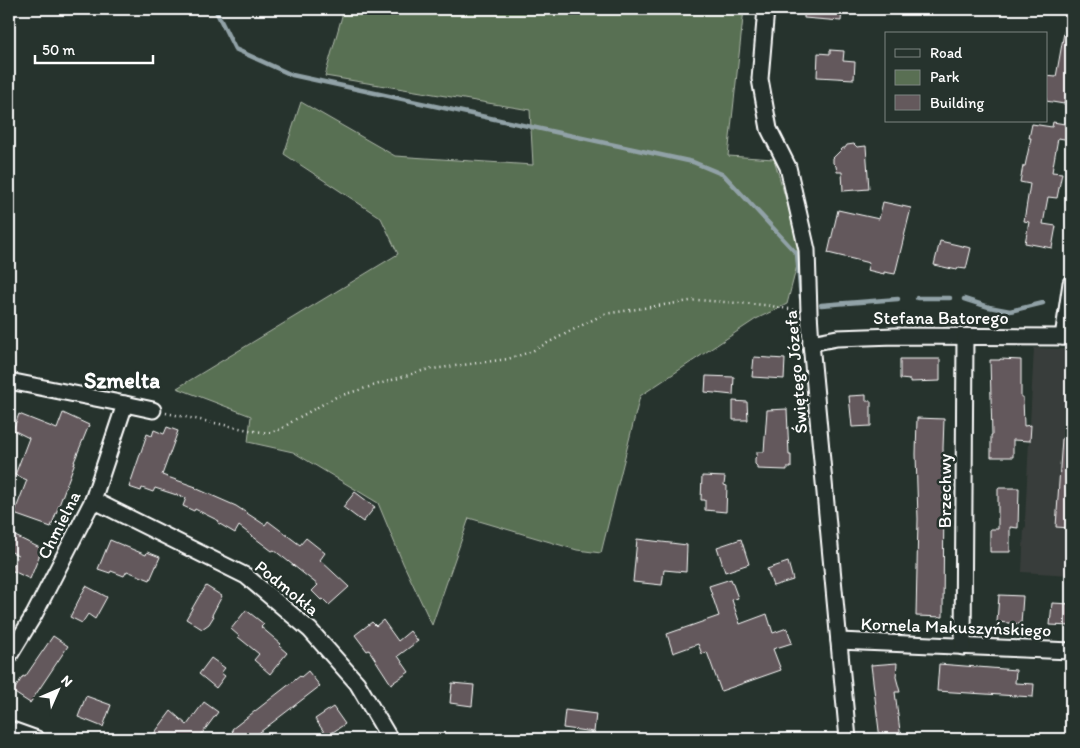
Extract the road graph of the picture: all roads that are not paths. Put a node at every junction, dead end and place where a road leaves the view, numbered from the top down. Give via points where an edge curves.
1 (766, 9) edge
2 (1071, 283) edge
3 (965, 336) junction
4 (1067, 337) edge
5 (811, 343) junction
6 (9, 381) edge
7 (125, 404) junction
8 (153, 410) road end
9 (93, 500) junction
10 (839, 641) junction
11 (963, 647) junction
12 (1071, 651) edge
13 (9, 656) edge
14 (9, 729) edge
15 (37, 739) edge
16 (390, 739) edge
17 (848, 739) edge

1 - 5 street, Świętego Józefa via 760,80 769,129 788,167 808,250
2 - 4 street
3 - 4 street, Stefana Batorego
3 - 5 street, Stefana Batorego via 837,338
3 - 11 street, Brzechwy
5 - 10 street, Świętego Józefa
6 - 7 street
7 - 8 street
7 - 9 street, Chmielna
9 - 13 street, Chmielna via 34,615
9 - 16 street, Podmokła via 246,576 310,630 356,683
10 - 11 street, Kornela Makuszyńskiego
10 - 17 street, Świętego Józefa
11 - 12 street, Kornela Makuszyńskiego
14 - 15 street

